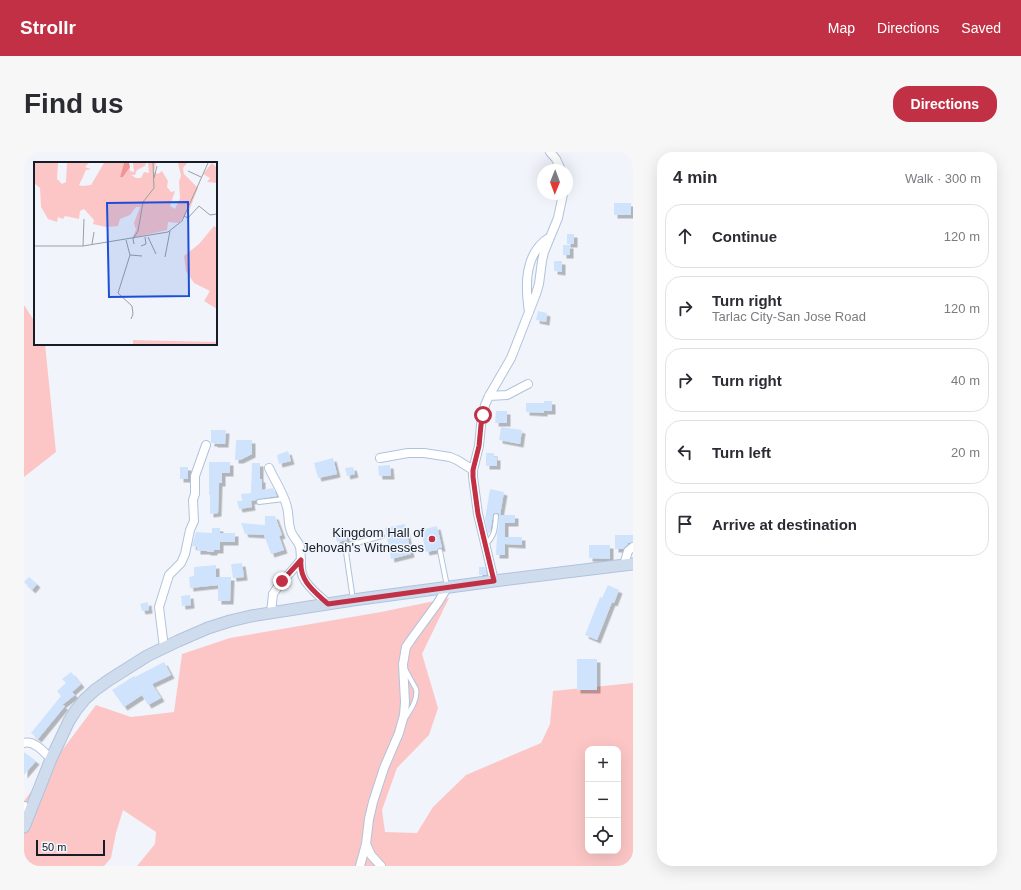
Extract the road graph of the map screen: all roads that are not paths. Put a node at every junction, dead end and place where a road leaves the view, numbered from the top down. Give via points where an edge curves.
1 (550, 152) edge
2 (558, 164) edge
3 (562, 200) edge
4 (550, 237) junction
5 (529, 312) junction
6 (528, 384) dead end
7 (489, 396) junction
8 (206, 445) dead end
9 (380, 458) dead end
10 (269, 468) dead end
11 (473, 470) junction
12 (284, 499) junction
13 (259, 502) dead end
14 (496, 516) dead end
15 (382, 536) dead end
16 (485, 545) junction
17 (633, 546) edge
18 (440, 551) dead end
19 (301, 560) junction
20 (628, 565) edge
21 (494, 581) junction
22 (447, 588) junction
23 (353, 600) junction
24 (328, 604) junction
25 (271, 613) junction
26 (164, 648) junction
27 (402, 664) junction
28 (402, 724) junction
29 (24, 743) edge
30 (51, 758) junction
31 (24, 806) edge
32 (25, 823) edge
33 (366, 844) junction
34 (360, 866) edge
35 (382, 866) edge

1 - 2 street
3 - 4 street
4 - 5 street via 544,252 539,284
4 - 5 street via 535,250 530,263 526,288
5 - 7 street via 511,358
6 - 7 street via 507,395
7 - 11 street
8 - 26 street via 195,476 194,521 185,554 181,563 169,575 159,607
9 - 11 street via 424,453 450,457
10 - 12 street
11 - 16 street via 478,514
12 - 13 lane
12 - 19 street via 292,534 300,546
14 - 16 lane via 493,535
15 - 23 lane via 349,545 347,548
16 - 21 street
17 - 20 street via 628,551
18 - 22 lane
19 - 24 street via 300,566 307,584
19 - 25 street via 277,588
20 - 21 main road
21 - 22 main road
22 - 23 main road
22 - 27 street via 406,647
23 - 24 main road
24 - 25 main road
25 - 26 main road via 208,628
26 - 30 main road via 109,680 85,699 69,721
27 - 28 street via 405,702
27 - 28 lane via 417,691
28 - 33 street via 373,802
29 - 30 street via 32,743
30 - 32 main road
31 - 32 street
33 - 34 street
33 - 35 street

